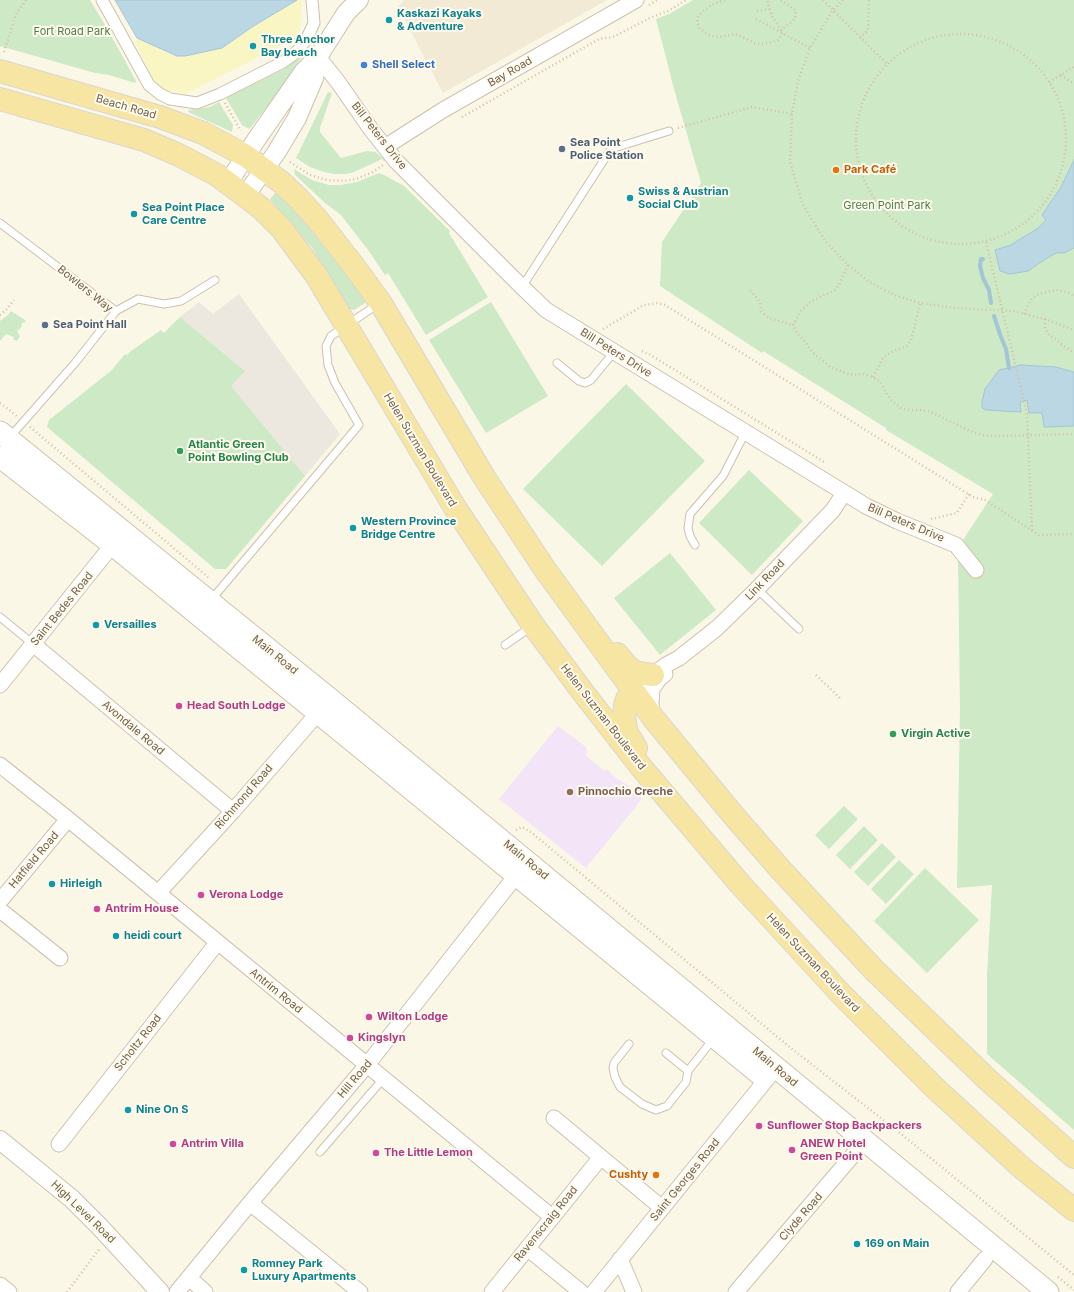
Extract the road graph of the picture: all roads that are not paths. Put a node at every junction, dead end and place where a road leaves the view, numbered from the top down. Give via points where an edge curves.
1 (102, 0) edge
2 (312, 0) edge
3 (359, 0) edge
4 (636, 0) edge
5 (318, 57) junction
6 (2, 62) edge
7 (0, 99) edge
8 (669, 130) dead end
9 (386, 147) junction
10 (246, 156) junction
11 (265, 169) junction
12 (237, 189) junction
13 (0, 223) edge
14 (215, 280) dead end
15 (522, 287) junction
16 (380, 302) junction
17 (116, 311) junction
18 (347, 325) junction
19 (614, 352) junction
20 (557, 364) dead end
21 (746, 432) junction
22 (3, 443) edge
23 (844, 494) junction
24 (118, 538) junction
25 (695, 545) dead end
26 (544, 568) junction
27 (976, 570) dead end
28 (757, 589) junction
29 (210, 602) junction
30 (0, 617) edge
31 (534, 625) junction
32 (799, 629) dead end
33 (33, 644) junction
34 (505, 645) dead end
35 (679, 658) junction
36 (653, 675) junction
37 (0, 685) edge
38 (633, 691) junction
39 (324, 706) junction
40 (654, 718) junction
41 (0, 765) edge
42 (233, 811) junction
43 (68, 819) junction
44 (522, 868) junction
45 (740, 884) junction
46 (158, 894) junction
47 (0, 901) edge
48 (0, 910) edge
49 (218, 942) junction
50 (60, 958) dead end
51 (715, 1037) junction
52 (629, 1044) dead end
53 (666, 1053) dead end
54 (367, 1065) junction
55 (688, 1071) junction
56 (771, 1074) junction
57 (383, 1079) junction
58 (554, 1118) dead end
59 (0, 1140) edge
60 (59, 1144) dead end
61 (860, 1147) junction
62 (320, 1152) dead end
63 (601, 1157) junction
64 (1074, 1157) edge
65 (250, 1203) junction
66 (662, 1208) junction
67 (1074, 1210) edge
68 (552, 1218) junction
69 (527, 1248) junction
70 (620, 1259) junction
71 (986, 1259) junction
72 (188, 1278) junction
73 (0, 1285) edge
74 (9, 1292) edge
75 (160, 1292) edge
76 (177, 1292) edge
77 (205, 1292) edge
78 (360, 1292) edge
79 (492, 1292) edge
80 (582, 1292) edge
81 (594, 1292) edge
82 (634, 1292) edge
83 (736, 1292) edge
84 (958, 1292) edge
85 (1027, 1292) edge
86 (1048, 1292) edge

1 - 2 street via 149,85 170,99 197,103 220,94 293,55 301,47 314,23
3 - 5 street via 346,13
4 - 9 street, Bay Road via 444,110
5 - 9 street, Bill Peters Drive
5 - 10 street via 304,72
5 - 11 street via 314,78 297,118
6 - 10 main road, Beach Road via 203,133
7 - 12 main road via 144,140 217,175
8 - 15 lane via 611,149
9 - 15 street, Bill Peters Drive via 396,161
10 - 11 main road, Beach Road
10 - 12 street
11 - 12 street
11 - 16 main road via 318,220
12 - 18 main road, Helen Suzman Boulevard via 261,208 294,244
13 - 17 lane, Bowlers Way
14 - 17 lane via 182,301 164,304 138,299
15 - 19 street, Bill Peters Drive via 546,310
16 - 18 lane
16 - 26 main road via 484,478
17 - 22 lane, Bowlers Way via 75,363
18 - 29 lane via 331,336 326,346 328,365 335,383 359,425
18 - 31 main road, Helen Suzman Boulevard via 454,506
19 - 20 lane via 591,380 585,383
19 - 21 street, Bill Peters Drive
21 - 23 street, Bill Peters Drive
21 - 25 lane via 723,476 690,514 688,528
22 - 24 main road, Main Road
23 - 27 street, Bill Peters Drive via 881,514 956,545
23 - 28 street, Link Road via 833,510
24 - 29 main road, Main Road
24 - 33 street, Saint Bedes Road
24 - 39 main road, Main Road
26 - 36 main road via 576,598 627,666 638,673
26 - 38 main road
28 - 32 lane
28 - 35 street, Link Road via 717,628
29 - 39 main road, Main Road
30 - 33 lane
31 - 34 lane
31 - 45 main road, Helen Suzman Boulevard via 641,767
33 - 37 street, Saint Bedes Road
33 - 42 street, Avondale Road
35 - 36 street, Link Road
35 - 40 street, Link Road via 652,689
36 - 38 street, Link Road
38 - 40 main road
38 - 45 main road via 625,705 625,726 630,739 704,833
39 - 42 street, Richmond Road
39 - 44 main road, Main Road
40 - 64 main road via 781,870 874,970 988,1080
41 - 43 street, Antrim Road
42 - 46 street, Richmond Road
43 - 46 street, Antrim Road
43 - 47 street, Hatfield Road
44 - 51 main road, Main Road
44 - 54 street, Hill Road
44 - 56 main road, Main Road
45 - 67 main road, Helen Suzman Boulevard via 842,995 930,1083 1022,1168
46 - 49 street, Antrim Road
48 - 50 street
49 - 54 street, Antrim Road
49 - 60 street, Scholtz Road
51 - 55 lane
51 - 56 main road, Main Road
52 - 55 lane via 613,1068 620,1087 642,1104 656,1110 667,1106 686,1082
53 - 55 lane
54 - 57 street, Antrim Road
54 - 65 street, Hill Road
56 - 61 main road, Main Road
56 - 66 street, Saint Georges Road
57 - 62 lane
57 - 68 street, Antrim Road
58 - 63 street
59 - 75 street, High Level Road via 72,1199
61 - 71 main road, Main Road
61 - 83 street, Clyde Road
61 - 86 main road, Main Road
63 - 66 street
63 - 68 street, Ravenscraig Road
65 - 72 street, Hill Road
65 - 78 street
66 - 70 street, Saint Georges Road
68 - 69 street, Ravenscraig Road
69 - 79 street, Ravenscraig Road
69 - 80 street
70 - 81 street, Saint Georges Road
70 - 82 street
71 - 84 street
71 - 85 main road, Main Road
72 - 76 street, Hill Road
72 - 77 street
73 - 74 street

